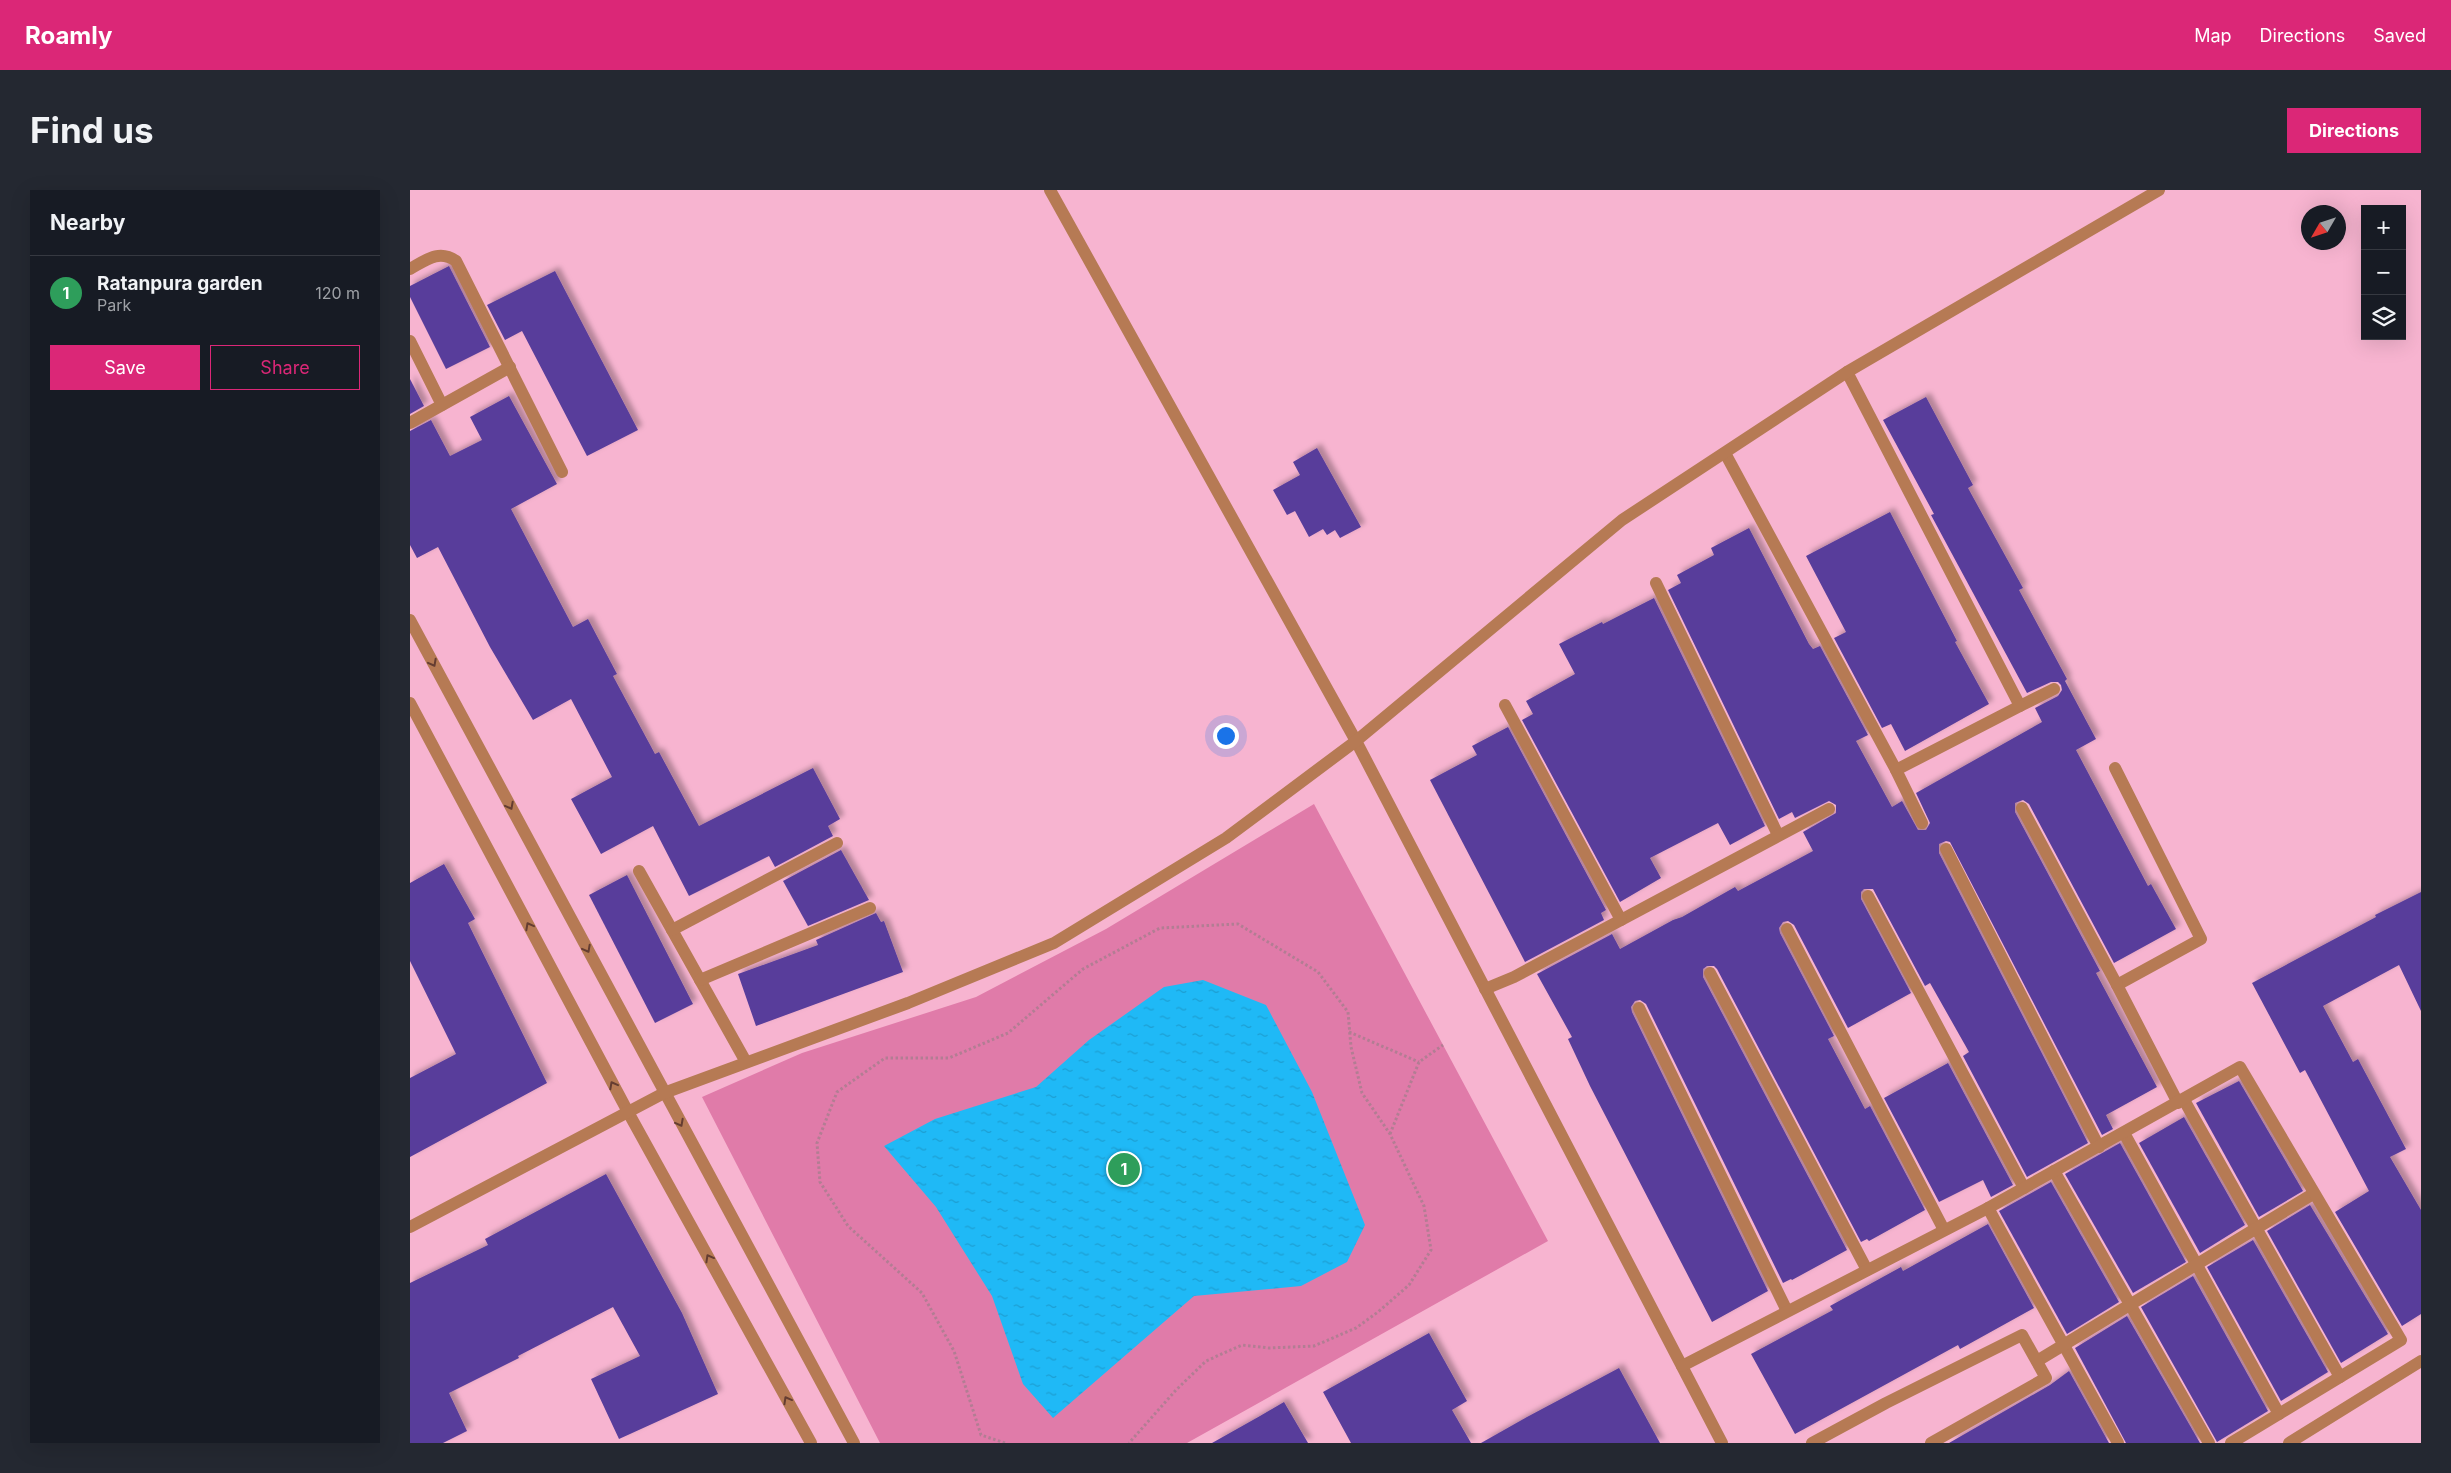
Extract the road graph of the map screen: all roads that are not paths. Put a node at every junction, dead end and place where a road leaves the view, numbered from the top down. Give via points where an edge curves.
1 (1050, 190) edge
2 (2159, 190) edge
3 (410, 269) edge
4 (410, 341) edge
5 (510, 368) junction
6 (1847, 372) junction
7 (442, 405) junction
8 (410, 423) edge
9 (1725, 453) junction
10 (562, 472) dead end
11 (1656, 583) dead end
12 (410, 620) edge
13 (2054, 689) dead end
14 (410, 703) edge
15 (1505, 705) dead end
16 (2020, 706) junction
17 (1356, 741) junction
18 (2115, 768) dead end
19 (1896, 770) junction
20 (2022, 808) dead end
21 (1830, 809) dead end
22 (1922, 823) dead end
23 (1778, 835) junction
24 (837, 843) dead end
25 (1946, 849) dead end
26 (638, 871) dead end
27 (1868, 896) dead end
28 (870, 908) dead end
29 (1621, 920) junction
30 (1787, 929) dead end
31 (672, 930) junction
32 (1710, 974) dead end
33 (700, 980) junction
34 (2117, 985) junction
35 (1485, 989) junction
36 (1639, 1008) dead end
37 (746, 1062) junction
38 (664, 1092) junction
39 (2181, 1101) junction
40 (628, 1112) junction
41 (2124, 1133) junction
42 (2099, 1146) junction
43 (2054, 1171) junction
44 (2024, 1188) junction
45 (2313, 1194) junction
46 (1988, 1208) junction
47 (410, 1227) edge
48 (2256, 1228) junction
49 (1944, 1230) junction
50 (2196, 1264) junction
51 (1867, 1270) junction
52 (2130, 1304) junction
53 (1788, 1312) junction
54 (2064, 1344) junction
55 (2036, 1361) junction
56 (2421, 1361) edge
57 (1682, 1366) junction
58 (2340, 1377) junction
59 (2279, 1414) junction
60 (811, 1443) edge
61 (854, 1443) edge
62 (1722, 1443) edge
63 (1812, 1443) edge
64 (1931, 1443) edge
65 (2118, 1443) edge
66 (2209, 1443) edge
67 (2231, 1443) edge
68 (2289, 1443) edge

1 - 17 street
2 - 6 street
3 - 5 street via 436,255 447,255 456,261
4 - 7 street
5 - 7 street
5 - 10 street
6 - 9 street
6 - 16 street
7 - 8 street
9 - 17 street via 1622,520
9 - 19 street
11 - 23 street
12 -> 38 street
13 - 16 street
40 -> 14 street
15 - 29 street
16 - 19 street
17 - 35 street
17 - 37 street via 1226,838 1054,944 908,1003
18 - 34 street via 2201,939
19 - 22 street
20 - 34 street
21 - 23 street
23 - 29 street
24 - 31 street
25 - 42 street
26 - 31 street
27 - 44 street
28 - 33 street
29 - 35 street
30 - 49 street
31 - 33 street
32 - 51 street
33 - 37 street
34 - 39 street
35 - 57 street
36 - 53 street
37 - 38 street
38 - 40 street
38 -> 61 street
39 - 41 street
39 - 45 street via 2240,1067
39 - 48 street
40 - 47 street
60 -> 40 street
41 - 42 street
41 - 50 street
42 - 43 street
43 - 44 street
43 - 52 street
44 - 46 street
45 - 48 street
45 - 58 street via 2400,1340
46 - 49 street
46 - 54 street
48 - 50 street
48 - 58 street
49 - 51 street
50 - 52 street
50 - 59 street
51 - 53 street
52 - 54 street
52 - 66 street
53 - 57 street
54 - 55 street
54 - 65 street
55 - 63 street via 2022,1335
55 - 64 street via 2046,1378
56 - 68 street
57 - 62 street
58 - 59 street
59 - 67 street

